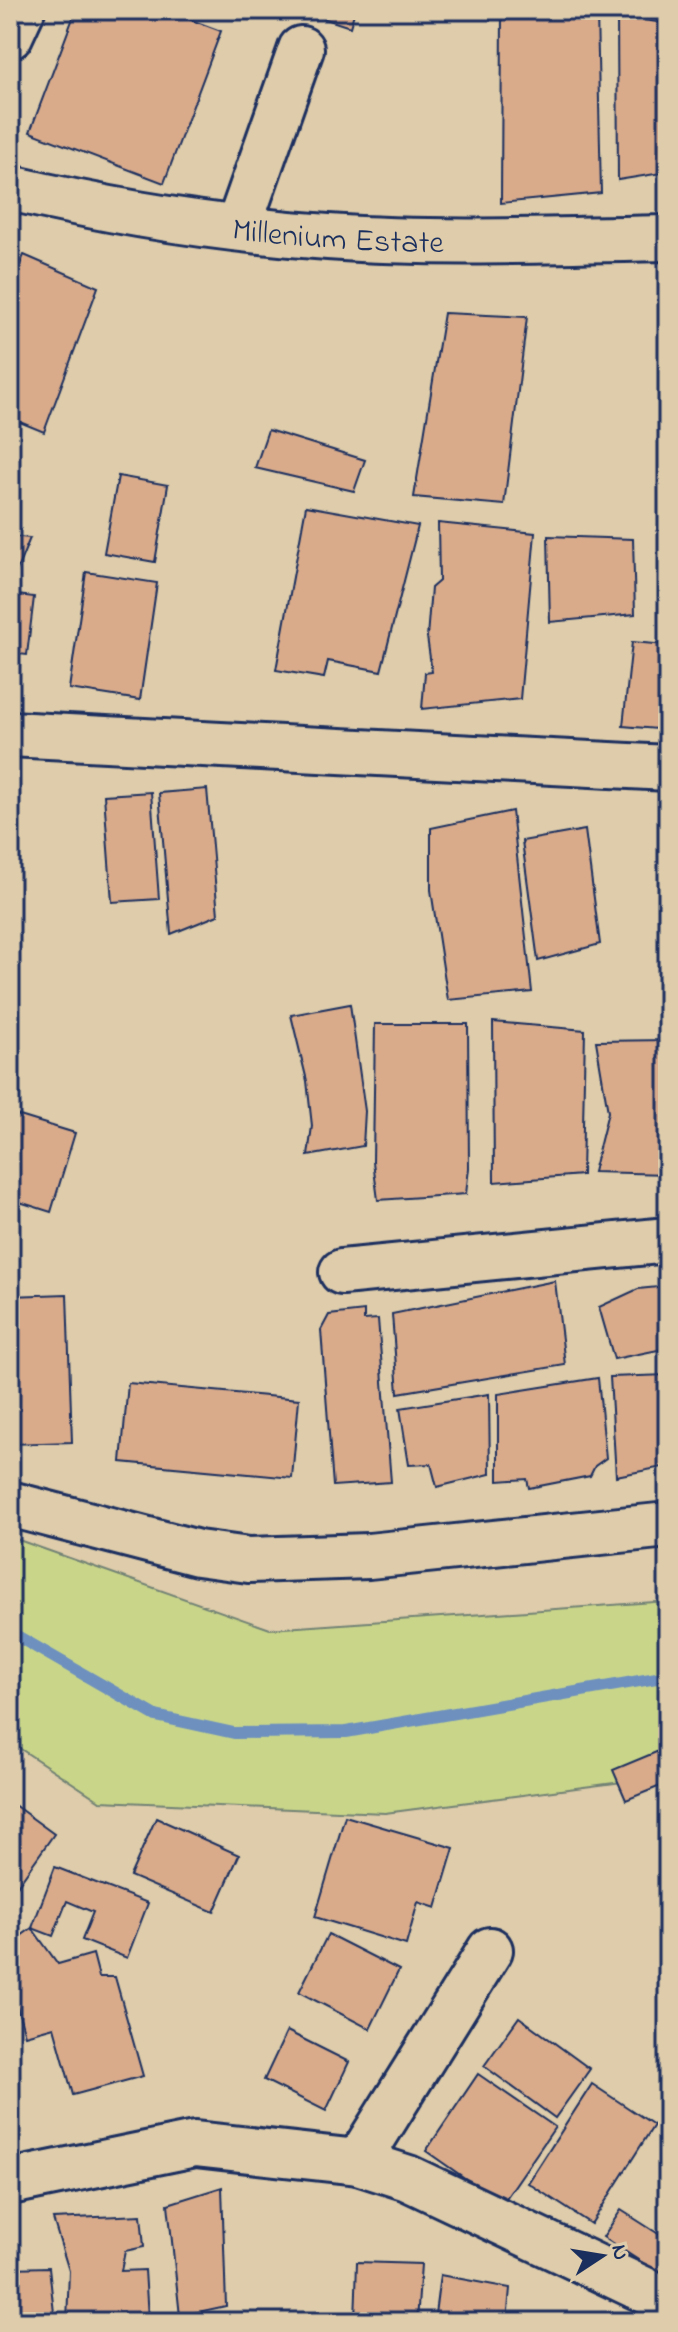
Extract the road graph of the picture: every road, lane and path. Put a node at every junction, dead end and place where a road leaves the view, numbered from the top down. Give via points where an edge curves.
1 (22, 10) edge
2 (10, 36) edge
3 (301, 49) dead end
4 (10, 188) edge
5 (238, 228) junction
6 (668, 238) edge
7 (10, 734) edge
8 (668, 768) edge
9 (668, 1240) edge
10 (342, 1272) dead end
11 (10, 1504) edge
12 (668, 1525) edge
13 (490, 1950) dead end
14 (358, 2162) junction
15 (10, 2182) edge
16 (668, 2301) edge

1 - 2 street
3 - 5 street
4 - 5 street, Millenium Estate
5 - 6 street, Millenium Estate via 343,238
7 - 8 street
9 - 10 street
11 - 12 street via 198,1553 249,1560 369,1556
13 - 14 street
14 - 15 street via 195,2144
14 - 16 street via 408,2178

